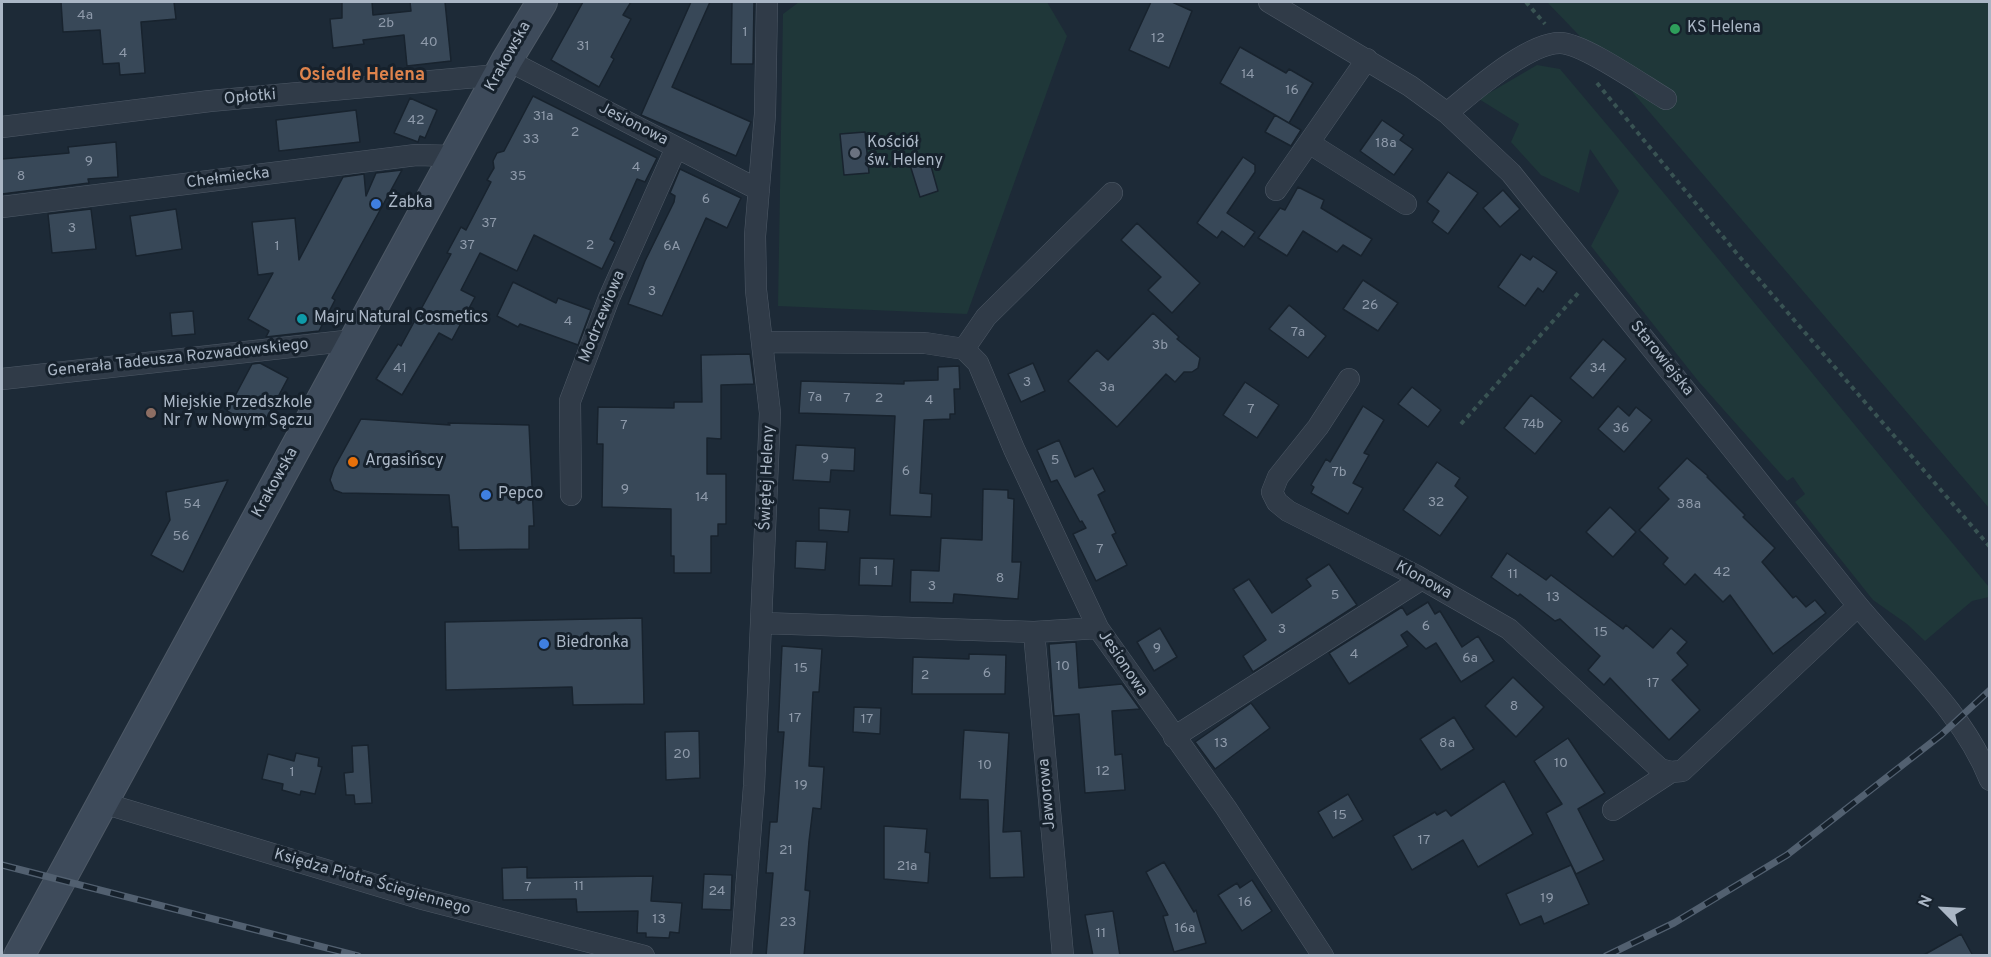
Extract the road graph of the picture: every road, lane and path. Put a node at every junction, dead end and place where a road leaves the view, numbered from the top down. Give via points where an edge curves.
1 (767, 2) edge
2 (1269, 2) edge
3 (1526, 2) edge
4 (537, 5) edge
5 (1561, 43) junction
6 (1367, 59) junction
7 (502, 68) junction
8 (1589, 74) dead end
9 (1666, 99) dead end
10 (1447, 113) junction
11 (2, 127) edge
12 (1309, 143) junction
13 (676, 148) junction
14 (455, 156) junction
15 (759, 190) junction
16 (1276, 190) dead end
17 (1112, 193) dead end
18 (1406, 204) dead end
19 (2, 207) edge
20 (1594, 276) junction
21 (354, 340) junction
22 (764, 342) junction
23 (964, 349) junction
24 (2, 379) edge
25 (1349, 379) dead end
26 (1461, 424) dead end
27 (571, 495) dead end
28 (1989, 547) edge
29 (1422, 579) junction
30 (1858, 606) junction
31 (761, 623) junction
32 (1098, 628) junction
33 (1034, 632) junction
34 (1174, 737) junction
35 (1671, 772) junction
36 (1989, 780) edge
37 (103, 803) junction
38 (1613, 810) dead end
39 (19, 956) edge
40 (644, 956) edge
41 (741, 956) edge
42 (1063, 956) edge
43 (1323, 956) edge

1 - 15 street, Świętej Heleny
2 - 6 street, Starowiejska
3 - 5 path
4 - 7 main road, Krakowska
5 - 9 street via 1578,47
5 - 10 street via 1542,46 1523,57
6 - 10 street, Starowiejska
6 - 12 street
7 - 11 street, Opłotki
7 - 13 street, Jesionowa
7 - 14 main road, Krakowska
8 - 28 path
10 - 20 street, Starowiejska via 1512,172
12 - 16 street
12 - 18 street
13 - 15 street, Jesionowa
13 - 27 street, Modrzewiowa via 609,298 570,401
14 - 19 street, Chełmiecka via 416,155
14 - 21 main road, Krakowska
15 - 22 street, Świętej Heleny via 756,290
17 - 23 street via 986,317
20 - 26 path
20 - 30 street, Starowiejska
21 - 24 street, Generała Tadeusza Rozwadowskiego
21 - 37 main road, Krakowska
22 - 23 street via 925,343
22 - 31 street, Świętej Heleny via 771,413
23 - 32 street, Jesionowa via 978,363
25 - 29 street, Klonowa via 1318,427 1278,477 1272,492 1288,511
29 - 34 street
29 - 35 street, Klonowa via 1509,629 1649,760
30 - 35 street via 1682,771
30 - 36 street, Starowiejska via 1933,688 1982,761
31 - 33 street
31 - 41 street, Świętej Heleny
32 - 33 street
32 - 34 street, Jesionowa
33 - 42 street, Jaworowa
34 - 43 street, Jesionowa via 1226,808
35 - 38 street
37 - 39 main road, Krakowska
37 - 40 street, Księdza Piotra Ściegiennego via 419,898

